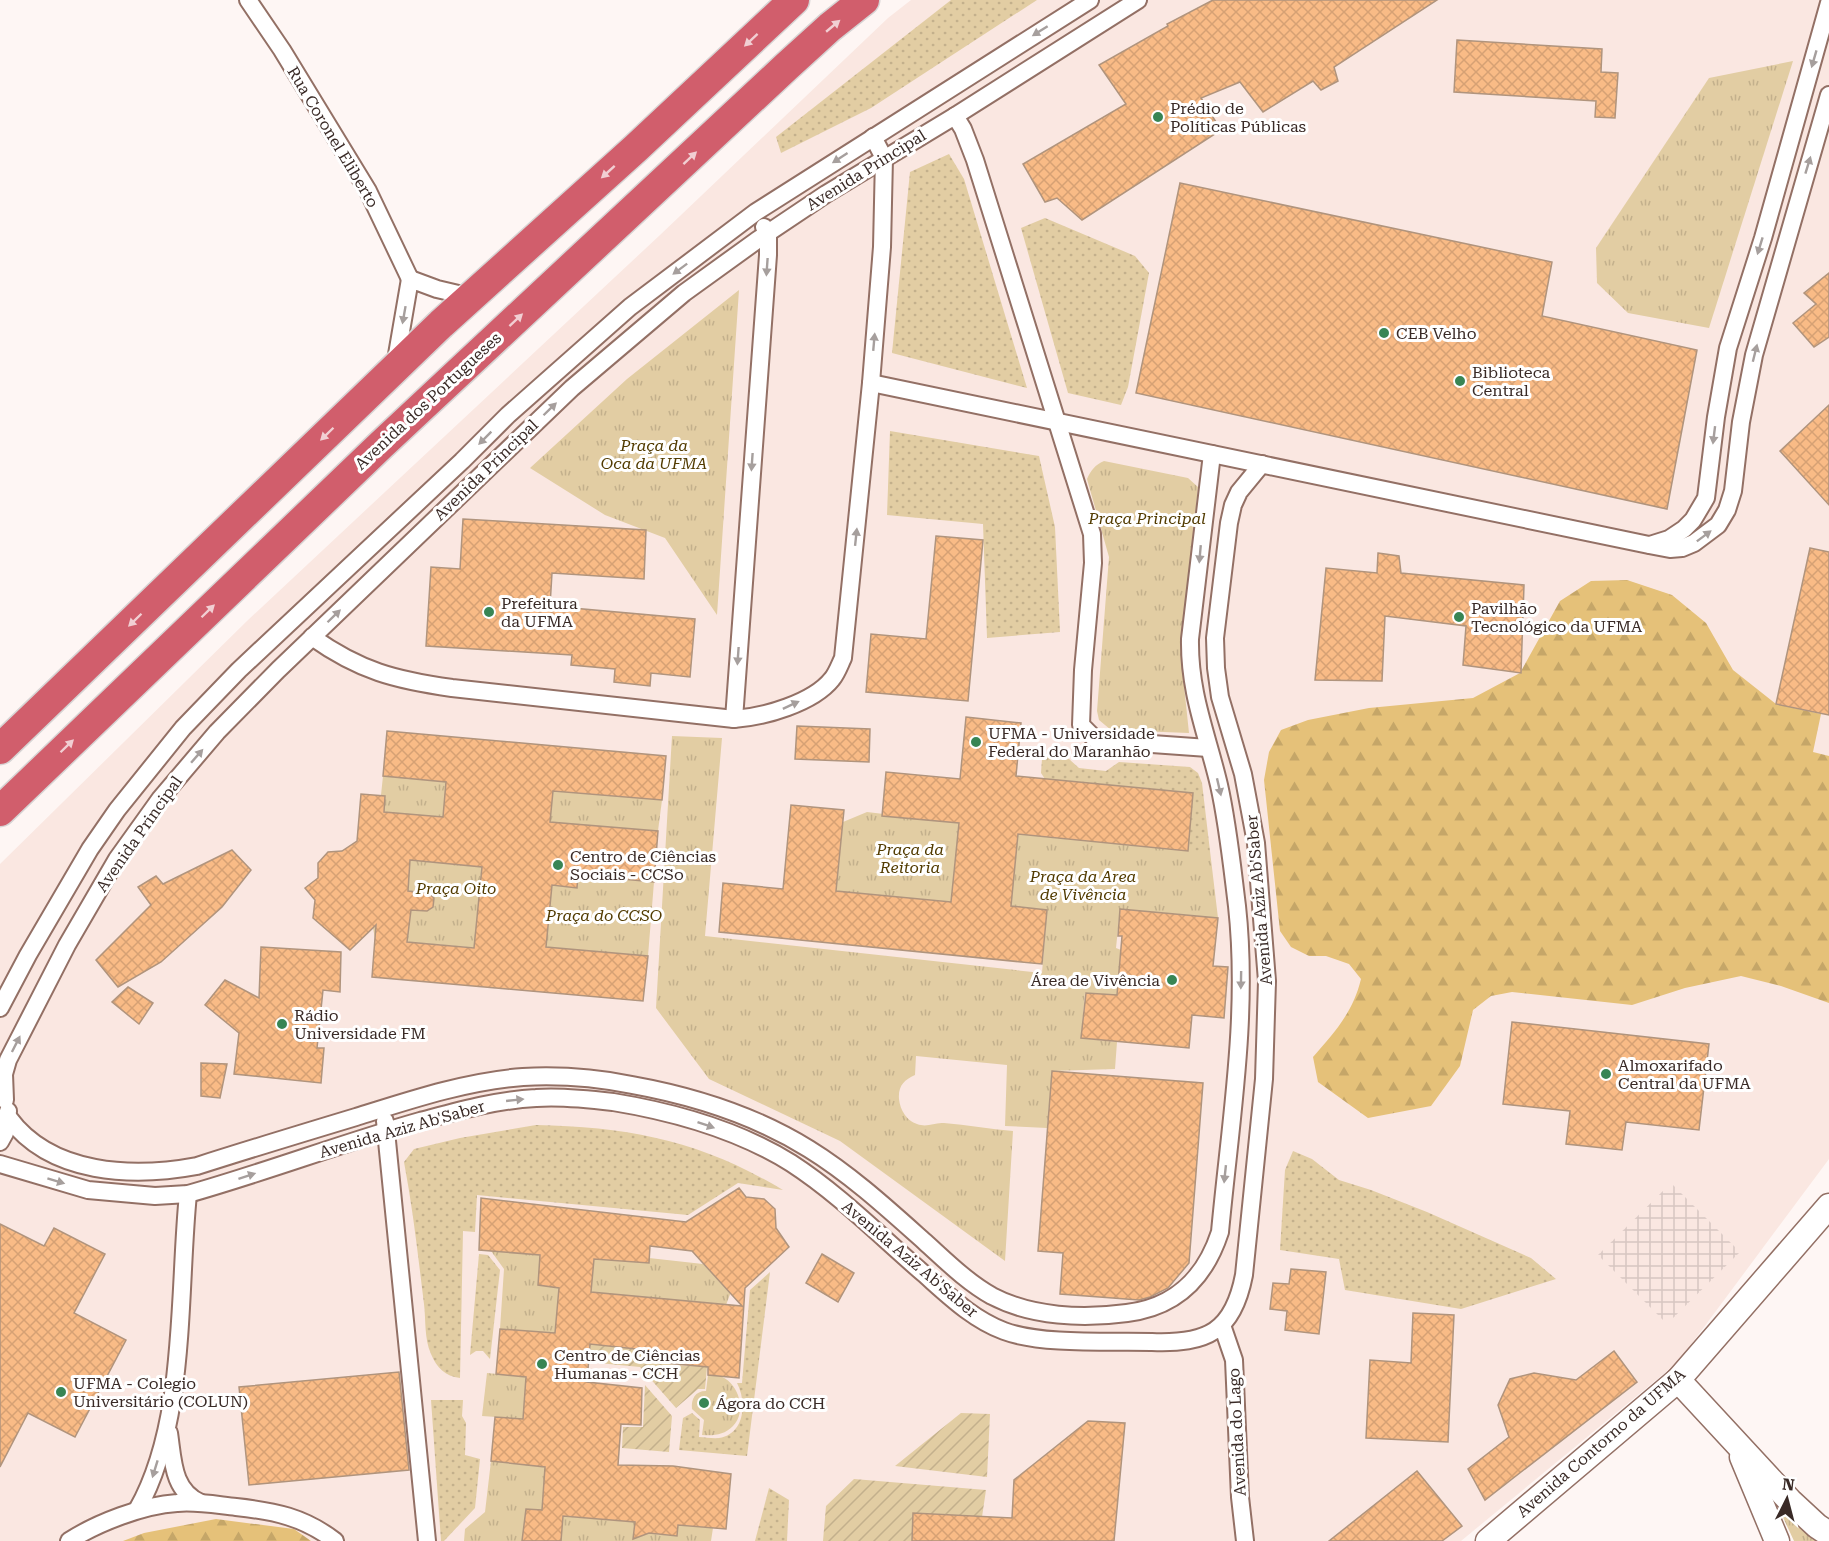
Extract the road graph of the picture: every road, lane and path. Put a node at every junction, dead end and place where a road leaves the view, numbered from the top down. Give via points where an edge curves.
1 (248, 0) edge
2 (794, 0) edge
3 (864, 0) edge
4 (1090, 0) edge
5 (1138, 0) edge
6 (1829, 3) edge
7 (1829, 95) edge
8 (956, 116) junction
9 (873, 137) junction
10 (884, 158) junction
11 (756, 212) junction
12 (768, 233) junction
13 (410, 279) junction
14 (471, 297) junction
15 (441, 324) junction
16 (394, 369) junction
17 (871, 383) junction
18 (1056, 422) junction
19 (381, 445) junction
20 (1212, 454) junction
21 (462, 461) junction
22 (1262, 464) junction
23 (480, 476) junction
24 (1650, 545) junction
25 (312, 637) junction
26 (1220, 697) junction
27 (1194, 698) junction
28 (734, 719) junction
29 (1209, 748) junction
30 (0, 749) edge
31 (0, 811) edge
32 (0, 1008) edge
33 (3, 1095) edge
34 (384, 1108) junction
35 (9, 1118) junction
36 (386, 1131) junction
37 (0, 1142) edge
38 (0, 1164) edge
39 (188, 1194) junction
40 (1829, 1206) edge
41 (1222, 1325) junction
42 (1678, 1380) junction
43 (169, 1426) junction
44 (1736, 1444) junction
45 (201, 1503) junction
46 (137, 1510) junction
47 (1829, 1534) edge
48 (69, 1541) edge
49 (335, 1541) edge
50 (427, 1541) edge
51 (1245, 1541) edge
52 (1488, 1541) edge
53 (1777, 1541) edge

1 - 13 street, Rua Coronel Eliberto via 368,191
2 -> 14 highway
19 -> 3 highway, Avenida dos Portugueses via 804,51
4 -> 9 street, Avenida Principal
5 - 8 street, Avenida Principal
6 -> 24 street via 1728,348 1706,498 1684,529
24 -> 7 street via 1670,549 1694,543 1718,525 1727,510 1754,355
8 - 10 street, Avenida Principal
8 - 18 street via 975,160
9 - 10 street
9 -> 11 street, Avenida Principal
10 - 12 street, Avenida Principal
17 -> 10 street via 882,247
11 - 12 street
11 -> 21 street, Avenida Principal via 630,307
23 -> 12 street, Avenida Principal via 572,388 666,308
12 -> 28 street
13 - 14 street
13 -> 16 street
14 - 15 highway
15 - 16 highway
15 - 19 highway via 426,351 376,399 368,413 366,432
16 -> 30 highway
17 - 18 street
28 -> 17 street via 765,715 814,693 832,679 843,658
18 - 20 street
18 - 29 street via 1092,534 1081,725 1096,740
31 -> 19 highway, Avenida dos Portugueses
20 - 22 street
20 -> 27 street, Avenida Aziz Ab'Saber via 1190,639
21 - 23 street
21 - 32 street, Avenida Principal via 183,728 90,849
22 - 24 street
22 - 26 street, Avenida Aziz Ab'Saber via 1239,492 1229,523 1215,638
25 -> 23 street, Avenida Principal
25 - 28 street via 361,667 408,680
33 -> 25 street, Avenida Principal via 8,1060 117,859 160,799 217,732
26 - 27 street
26 - 41 street, Avenida Aziz Ab'Saber via 1251,809 1267,981 1264,1080 1244,1275 1239,1297
27 - 29 street, Avenida Aziz Ab'Saber
29 -> 34 street, Avenida Aziz Ab'Saber via 1226,822 1237,906 1242,958 1239,1043 1220,1232 1213,1254 1200,1273 1165,1304 1114,1315 1064,1315 993,1296 969,1281 864,1188 807,1148 738,1113 674,1094 601,1080 525,1077 468,1086
33 - 35 street, Avenida Principal
34 - 35 street, Avenida Aziz Ab'Saber via 197,1166 168,1171 108,1170 63,1159 29,1141
34 - 36 street
35 - 37 street
39 -> 36 street, Avenida Aziz Ab'Saber
36 -> 41 street, Avenida Aziz Ab'Saber via 462,1110 538,1097 650,1109 741,1137 790,1163 831,1192 957,1303 1006,1332 1058,1340 1175,1343 1200,1337
36 - 50 street
38 -> 39 street, Avenida Aziz Ab'Saber via 88,1190 155,1196
39 - 43 street
40 - 42 main road, Avenida Contorno da UFMA
41 - 51 street, Avenida do Lago via 1234,1360
42 - 44 main road
42 - 52 main road, Avenida Contorno da UFMA
43 - 45 street via 175,1473 188,1495
43 -> 46 street
44 - 47 main road via 1790,1501
44 - 53 main road
45 - 46 street
45 - 49 street via 283,1513
46 - 48 street

